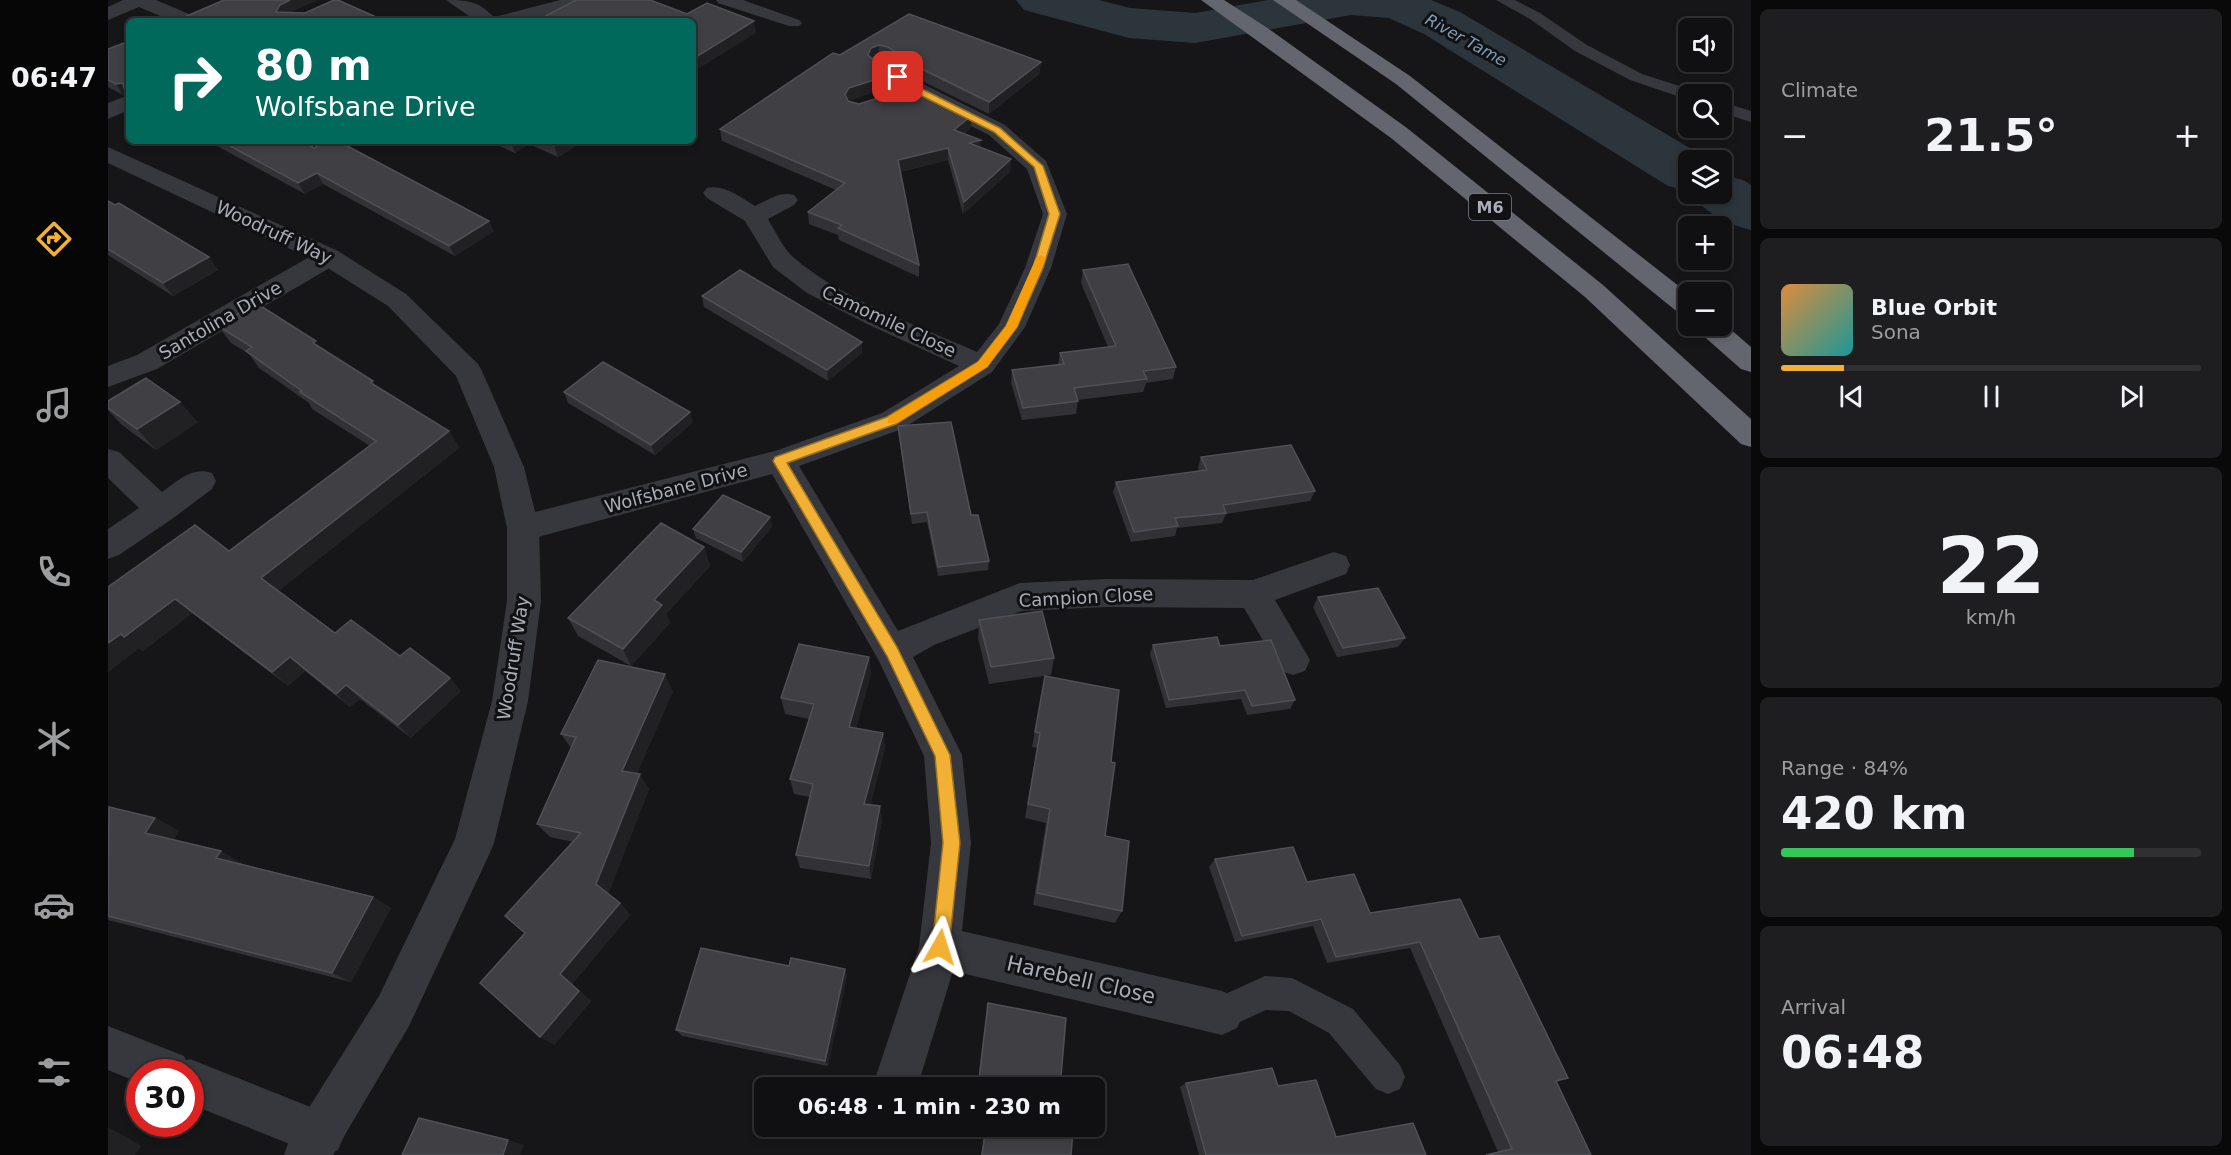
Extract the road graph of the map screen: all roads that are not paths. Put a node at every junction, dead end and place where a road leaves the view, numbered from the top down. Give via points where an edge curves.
1 (139, 0) edge
2 (456, 0) edge
3 (583, 0) edge
4 (723, 0) edge
5 (1211, 0) edge
6 (1283, 0) edge
7 (1503, 0) edge
8 (108, 14) edge
9 (182, 18) edge
10 (485, 18) edge
11 (512, 18) edge
12 (794, 23) dead end
13 (880, 65) edge
14 (1678, 91) edge
15 (126, 103) edge
16 (1732, 110) edge
17 (108, 112) edge
18 (1751, 117) edge
19 (108, 154) edge
20 (715, 193) dead end
21 (786, 200) dead end
22 (754, 216) junction
23 (329, 257) junction
24 (1678, 299) edge
25 (1721, 336) edge
26 (1751, 362) edge
27 (982, 364) junction
28 (108, 377) edge
29 (1751, 436) edge
30 (108, 460) edge
31 (780, 461) junction
32 (201, 481) dead end
33 (160, 510) junction
34 (523, 528) junction
35 (108, 546) edge
36 (1334, 565) dead end
37 (1253, 594) junction
38 (892, 651) junction
39 (1293, 660) dead end
40 (940, 947) junction
41 (1222, 1013) joint
42 (108, 1048) edge
43 (136, 1059) edge
44 (898, 1077) edge
45 (1388, 1077) dead end
46 (204, 1088) edge
47 (314, 1145) edge

1 - 8 street
1 - 9 street
2 - 10 street
3 - 11 street
4 - 12 lane
5 - 29 highway, M6 via 1399,133 1594,291
6 - 24 highway, M6 via 1403,80
7 - 14 lane via 1636,77
13 - 27 street, Wolfsbane Drive via 904,93 997,130 1038,166 1054,214 1038,268 1011,327
15 - 17 street
16 - 18 lane
19 - 23 street, Woodruff Way
20 - 22 street, Camomile Close
21 - 22 street
22 - 27 street, Camomile Close via 782,261 816,287
23 - 28 street, Santolina Drive via 147,362
23 - 34 street, Woodruff Way via 397,300 468,371 509,467
25 - 26 highway
27 - 31 street, Wolfsbane Drive via 892,421
30 - 33 street
31 - 34 street, Wolfsbane Drive
31 - 38 street
32 - 33 street
33 - 35 street
34 - 47 street, Woodruff Way via 525,601 510,701 474,843 394,1011
36 - 37 street, Campion Close
37 - 38 street, Campion Close via 1107,592 1020,597 922,635
37 - 39 street
38 - 40 street via 943,755 951,843
40 - 41 street, Harebell Close
40 - 44 street
41 - 45 lane via 1264,993 1292,994 1341,1021
42 - 43 street
46 - 47 street

